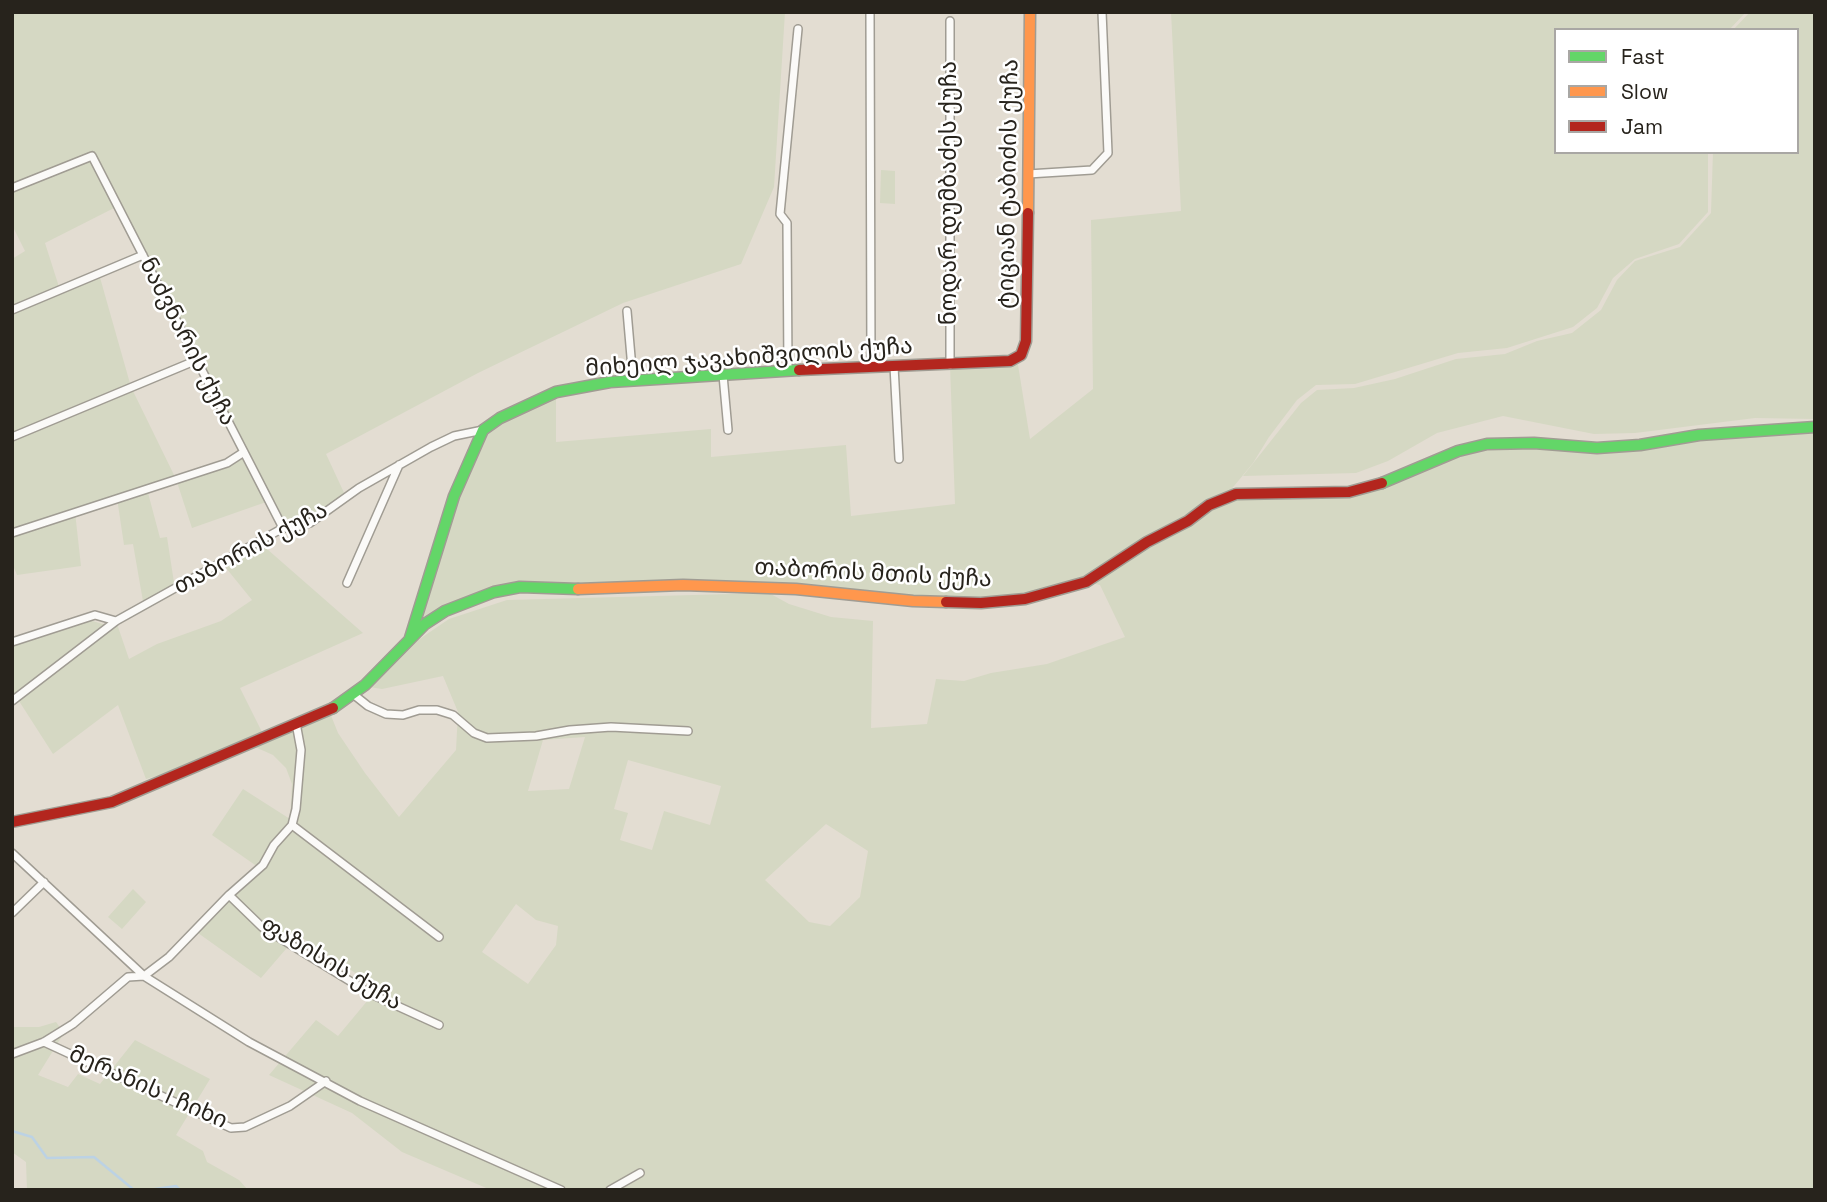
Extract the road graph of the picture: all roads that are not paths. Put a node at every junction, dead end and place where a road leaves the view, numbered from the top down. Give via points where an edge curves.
1 (870, 12) edge
2 (1030, 12) edge
3 (1102, 12) edge
4 (950, 21) dead end
5 (798, 29) dead end
6 (1028, 174) junction
7 (12, 188) edge
8 (143, 255) junction
9 (12, 310) edge
10 (626, 311) dead end
11 (1021, 355) joint
12 (197, 360) junction
13 (950, 365) junction
14 (871, 366) junction
15 (894, 366) junction
16 (788, 370) junction
17 (723, 375) junction
18 (633, 380) junction
19 (1815, 427) edge
20 (483, 430) junction
21 (728, 430) dead end
22 (12, 437) edge
23 (244, 452) junction
24 (899, 459) dead end
25 (399, 465) junction
26 (283, 528) junction
27 (12, 533) edge
28 (347, 583) dead end
29 (116, 621) junction
30 (410, 638) junction
31 (12, 642) edge
32 (353, 694) junction
33 (12, 701) edge
34 (296, 723) junction
35 (688, 731) dead end
36 (12, 822) edge
37 (292, 825) junction
38 (12, 853) edge
39 (44, 882) junction
40 (229, 895) junction
41 (12, 913) edge
42 (439, 937) dead end
43 (144, 976) junction
44 (439, 1025) dead end
45 (44, 1042) junction
46 (12, 1054) edge
47 (326, 1081) junction
48 (640, 1173) dead end
49 (561, 1190) edge
50 (610, 1190) edge

1 - 14 street
2 - 6 main road, ტიციან ტაბიძის ქუჩა
3 - 6 street via 1108,153 1092,170
4 - 13 street, ნოდარ დუმბაძეს ქუჩა
5 - 16 street via 780,214 787,223
6 - 11 main road, ტიციან ტაბიძის ქუჩა via 1026,341
7 - 8 street, ნაძვნარის ქუჩა via 92,156
8 - 9 street
8 - 12 street, ნაძვნარის ქუჩა
10 - 18 street
11 - 13 main road, მიხეილ ჯავახიშვილის ქუჩა via 1010,361
12 - 22 street
12 - 23 street, ნაძვნარის ქუჩა
13 - 15 main road, მიხეილ ჯავახიშვილის ქუჩა
14 - 15 main road, მიხეილ ჯავახიშვილის ქუჩა
14 - 16 main road, მიხეილ ჯავახიშვილის ქუჩა
15 - 24 street
16 - 17 main road, მიხეილ ჯავახიშვილის ქუჩა
17 - 18 main road, მიხეილ ჯავახიშვილის ქუჩა
17 - 21 street
18 - 20 main road, მიხეილ ჯავახიშვილის ქუჩა via 556,392
19 - 30 main road, თაბორის მთის ქუჩა via 1699,435 1597,449 1488,444 1349,492 1236,494 1209,505 1086,582 1025,599 913,601 750,586 520,587 473,598 425,624
20 - 25 street, თაბორის ქუჩა via 454,436
20 - 30 main road via 454,496
23 - 26 street, ნაძვნარის ქუჩა
23 - 27 street via 227,463
25 - 26 street, თაბორის ქუჩა via 310,523
25 - 28 street
26 - 29 street, თაბორის ქუჩა
29 - 31 street via 95,615
29 - 33 street, თაბორის ქუჩა
30 - 32 main road
32 - 34 main road
32 - 35 street via 386,714 428,710 453,715 487,738 611,727
34 - 36 main road via 112,802
34 - 37 street via 301,750
37 - 40 street via 263,865
37 - 42 street
38 - 39 street
39 - 41 street
39 - 43 street
40 - 43 street
40 - 44 street, ფაზისის ქუჩა via 262,927 372,993
43 - 45 street via 128,977 73,1024
43 - 47 street via 249,1042
45 - 46 street
45 - 47 street, მერანის I ჩიხი via 231,1128 290,1106
47 - 49 street via 360,1101
48 - 50 street

